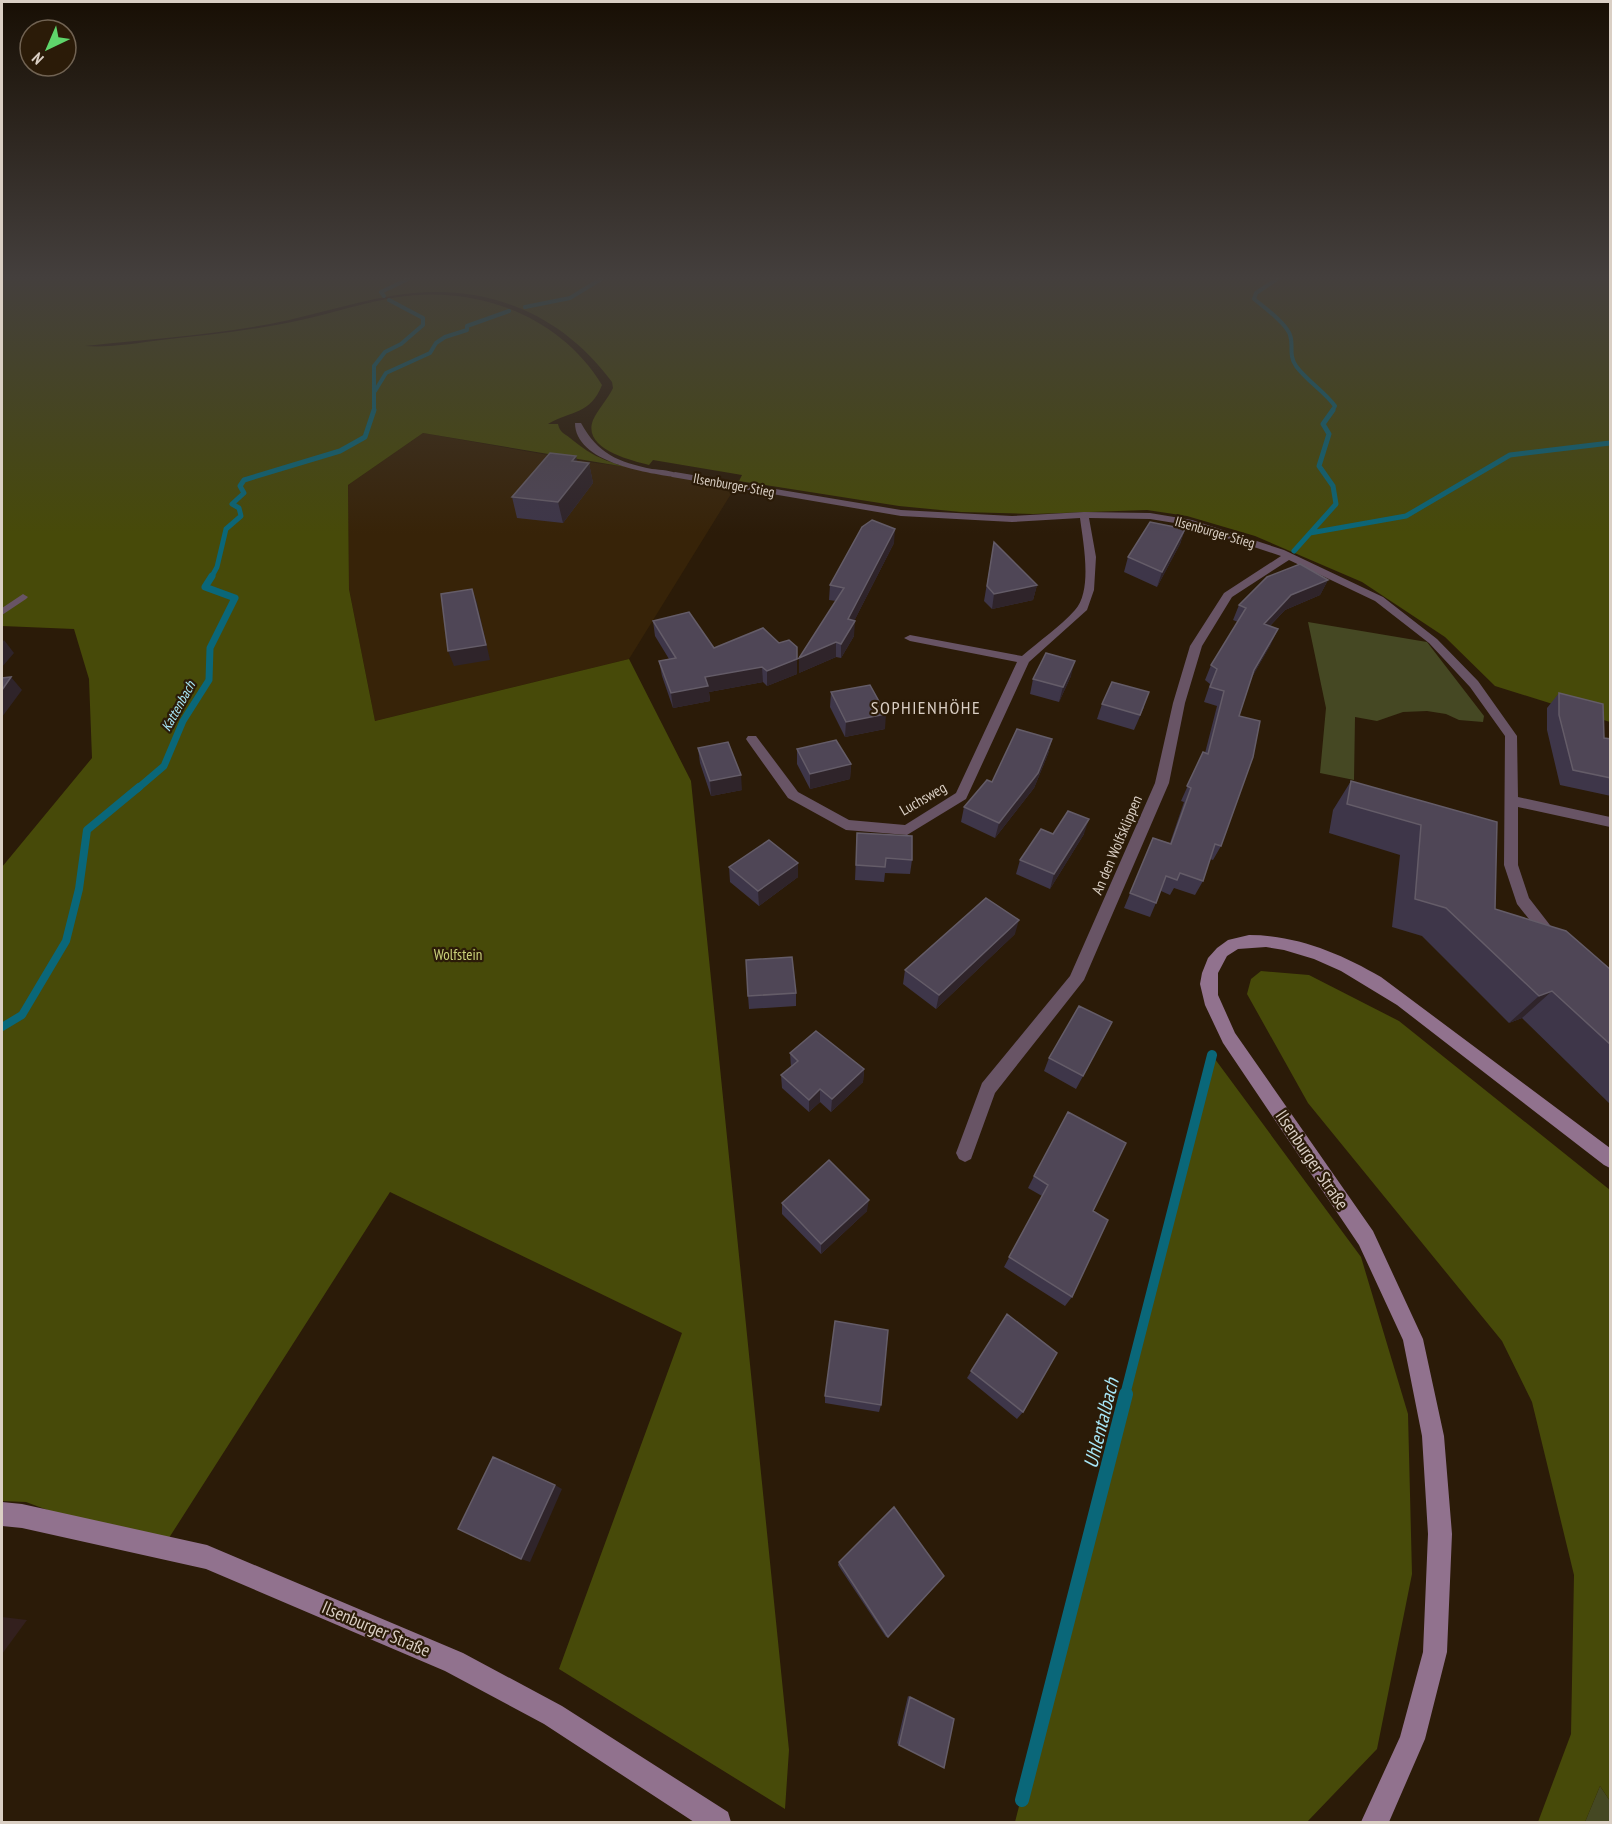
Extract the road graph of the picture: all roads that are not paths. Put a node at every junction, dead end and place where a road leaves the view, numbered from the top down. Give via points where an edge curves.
1 (578, 425) dead end
2 (675, 475) joint
3 (1084, 515) junction
4 (1289, 556) junction
5 (23, 597) dead end
6 (2, 612) edge
7 (910, 638) dead end
8 (1024, 660) junction
9 (752, 739) dead end
10 (1513, 801) junction
11 (1611, 822) edge
12 (1558, 944) edge
13 (965, 1153) dead end
14 (1611, 1159) edge
15 (2, 1514) edge
16 (718, 1822) edge
17 (1375, 1822) edge

1 - 2 lane, Ilsenburger Stieg via 581,436 597,451 643,469
2 - 3 street, Ilsenburger Stieg via 901,513 1012,519
3 - 4 street, Ilsenburger Stieg via 1150,516 1189,522
3 - 8 street, Luchsweg via 1091,557 1089,590 1082,610
4 - 10 street, Ilsenburger Stieg via 1379,599 1433,641 1474,684 1512,736
4 - 13 street, An den Wolfsklippen via 1228,596 1196,646 1162,783 1076,980 988,1089
5 - 6 lane
7 - 8 street
8 - 9 street, Luchsweg via 962,796 907,830 846,825 793,795
10 - 11 street
10 - 12 street, Ilsenburger Stieg via 1511,866 1522,900
14 - 17 main road, Ilsenburger Straße via 1409,1005 1349,966 1303,948 1272,942 1241,942 1225,949 1212,963 1207,982 1212,1003 1229,1038 1365,1238 1413,1339 1433,1436 1440,1534 1435,1652 1412,1739
15 - 16 main road, Ilsenburger Straße via 207,1557 444,1657 553,1715

